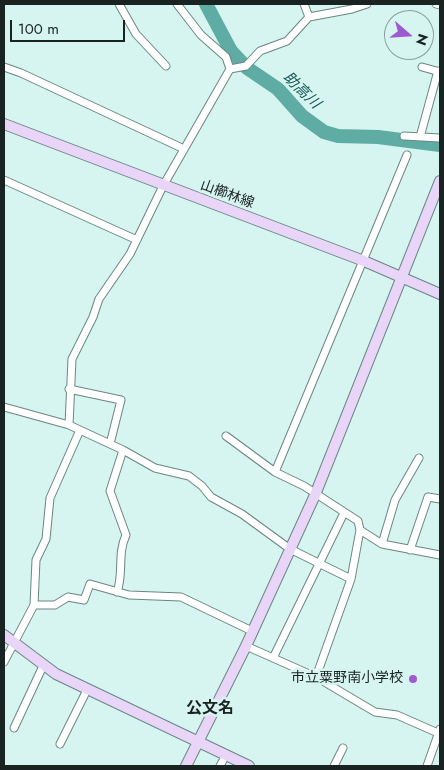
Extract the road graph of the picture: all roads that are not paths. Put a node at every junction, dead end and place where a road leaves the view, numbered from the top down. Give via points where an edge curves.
1 (120, 4) edge
2 (177, 4) edge
3 (304, 4) edge
4 (367, 4) edge
5 (436, 4) edge
6 (440, 5) edge
7 (310, 17) junction
8 (166, 66) dead end
9 (422, 66) dead end
10 (4, 67) edge
11 (230, 69) junction
12 (439, 71) edge
13 (4, 124) edge
14 (404, 136) dead end
15 (420, 137) junction
16 (440, 138) edge
17 (184, 150) junction
18 (407, 155) dead end
19 (4, 180) edge
20 (440, 181) edge
21 (163, 186) junction
22 (137, 240) junction
23 (364, 261) junction
24 (402, 279) junction
25 (440, 294) edge
26 (69, 389) junction
27 (4, 407) edge
28 (69, 425) junction
29 (80, 430) junction
30 (226, 436) dead end
31 (110, 444) junction
32 (123, 450) junction
33 (419, 458) dead end
34 (275, 472) junction
35 (315, 494) junction
36 (440, 499) edge
37 (344, 513) junction
38 (360, 530) junction
39 (382, 544) junction
40 (290, 550) junction
41 (410, 550) junction
42 (440, 555) edge
43 (319, 565) junction
44 (350, 579) junction
45 (118, 592) junction
46 (34, 605) junction
47 (252, 631) junction
48 (4, 635) edge
49 (13, 642) junction
50 (246, 646) junction
51 (273, 658) junction
52 (4, 662) edge
53 (44, 666) junction
54 (316, 677) junction
55 (87, 690) junction
56 (14, 728) dead end
57 (439, 731) edge
58 (198, 742) junction
59 (60, 744) dead end
60 (343, 748) dead end
61 (226, 755) junction
62 (186, 766) edge
63 (220, 766) edge
64 (249, 766) edge
65 (334, 766) edge
66 (427, 766) edge

1 - 8 street via 136,34
2 - 11 street via 201,35 226,57
3 - 7 street
4 - 7 street
5 - 6 street
7 - 11 street via 287,41 260,51 246,66
9 - 12 street
10 - 17 street
11 - 17 street
12 - 15 street
13 - 21 street, 山櫛林線
14 - 15 street
15 - 16 street
17 - 21 street
18 - 23 street
19 - 22 street
20 - 24 street
21 - 22 street
21 - 23 street, 山櫛林線
22 - 26 street via 99,299 72,359
23 - 24 street, 山櫛林線
23 - 34 street
24 - 25 street, 山櫛林線
24 - 35 street
26 - 28 street
26 - 31 street via 121,400
27 - 28 street
28 - 29 street
29 - 31 street
29 - 46 street via 50,498 46,539 36,560
30 - 34 street
31 - 32 street
32 - 40 street via 155,468 189,476 211,497 242,514
32 - 45 street via 110,491 126,536 121,546 122,578
33 - 39 street via 395,500
34 - 35 street
35 - 37 street
35 - 40 street
36 - 41 street via 428,497
37 - 38 street via 358,521
37 - 43 street
38 - 39 street
38 - 44 street
39 - 41 street
40 - 43 street
40 - 47 street
41 - 42 street
43 - 44 street
43 - 51 street
44 - 54 street
45 - 46 street via 90,584 84,600 68,597 55,605
45 - 47 street via 181,597
46 - 49 street
47 - 50 street
48 - 49 street
49 - 52 street
49 - 53 street
50 - 51 street
50 - 58 street
51 - 54 street
53 - 55 street
53 - 56 street
54 - 57 street via 375,712 397,715
55 - 58 street
55 - 59 street
57 - 66 street
58 - 61 street
58 - 62 street
60 - 65 street
61 - 63 street
61 - 64 street

